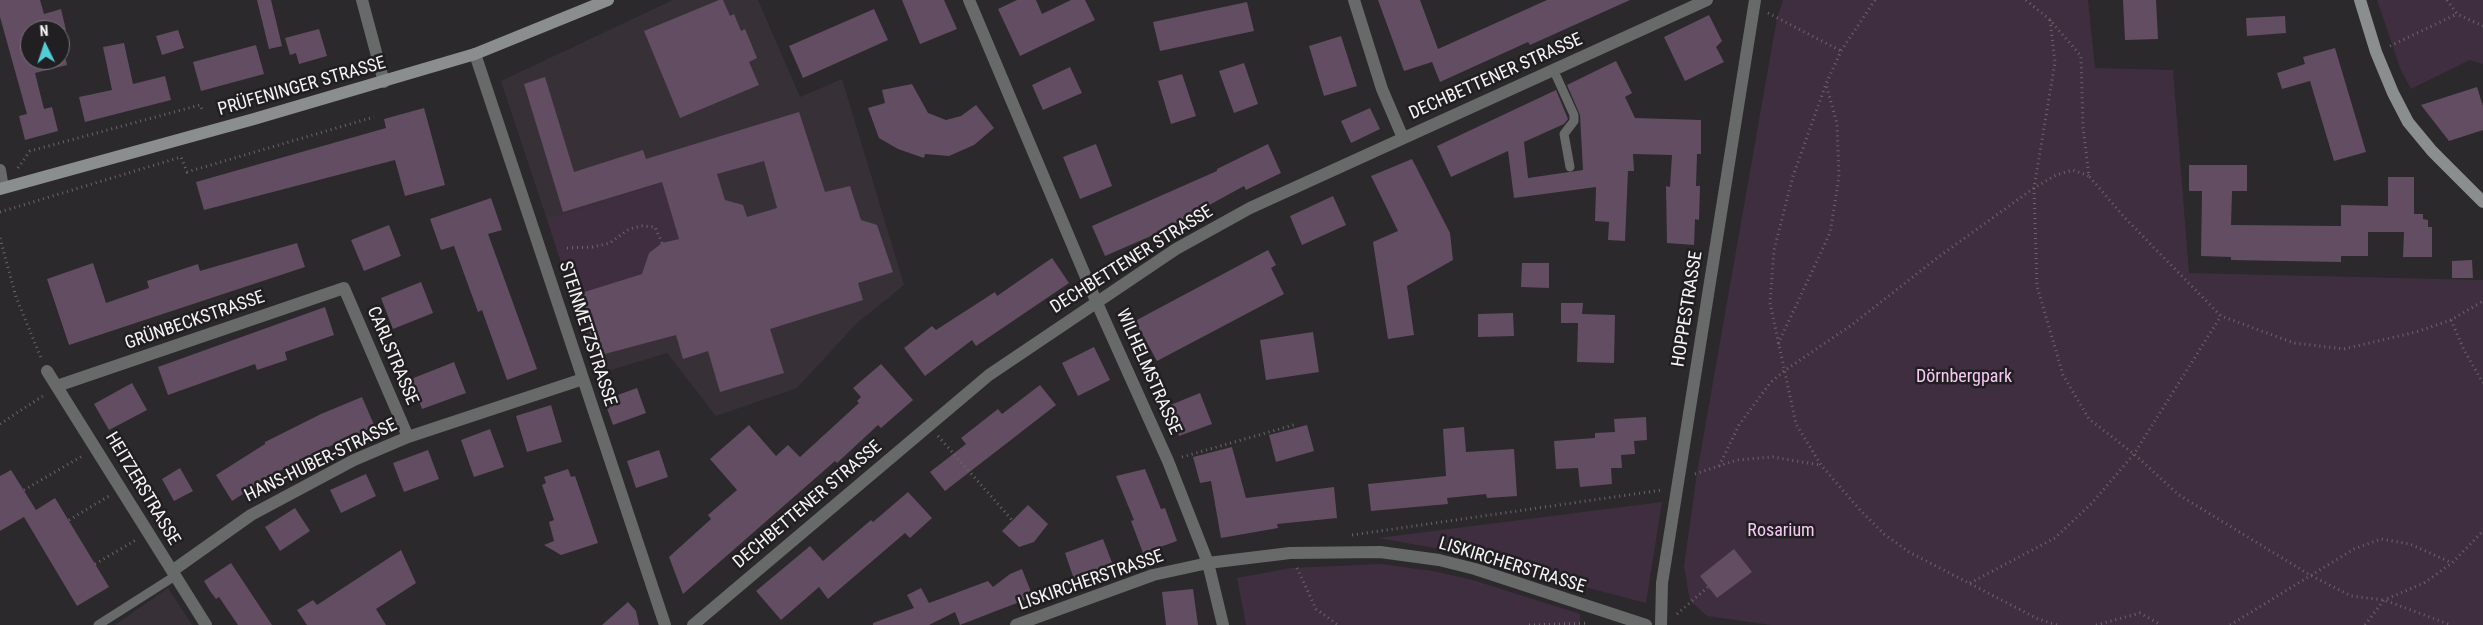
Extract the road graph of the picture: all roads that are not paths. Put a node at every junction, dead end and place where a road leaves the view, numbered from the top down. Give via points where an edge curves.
1 (362, 0) edge
2 (608, 0) edge
3 (969, 0) edge
4 (1354, 0) edge
5 (1707, 0) edge
6 (2360, 0) edge
7 (1755, 2) edge
8 (475, 54) junction
9 (1554, 70) junction
10 (384, 82) junction
11 (1403, 138) junction
12 (1570, 167) dead end
13 (0, 170) edge
14 (2, 188) edge
15 (2483, 202) edge
16 (344, 288) joint
17 (1096, 300) junction
18 (47, 370) road end
19 (583, 379) junction
20 (57, 386) junction
21 (408, 437) junction
22 (1208, 563) junction
23 (173, 574) junction
24 (1666, 622) edge
25 (98, 625) edge
26 (206, 625) edge
27 (665, 625) edge
28 (693, 625) edge
29 (1016, 625) edge
30 (1223, 625) edge
31 (1646, 625) edge

1 - 10 street
2 - 8 street, PRÜFENINGER STRASSE
3 - 17 street, WILHELMSTRASSE
4 - 11 street via 1382,89
5 - 9 street, DECHBETTENER STRASSE
6 - 15 street via 2392,93 2408,122
7 - 24 street, HOPPESTRASSE via 1662,583
8 - 10 street, PRÜFENINGER STRASSE
8 - 19 street, STEINMETZSTRASSE
9 - 11 street, DECHBETTENER STRASSE
9 - 12 lane via 1574,115 1574,122 1564,134
10 - 14 street, PRÜFENINGER STRASSE
11 - 17 street, DECHBETTENER STRASSE via 1250,208 1176,249
13 - 14 street
16 - 20 street, GRÜNBECKSTRASSE
16 - 21 street, CARLSTRASSE
17 - 22 street, WILHELMSTRASSE via 1168,462
17 - 28 street, DECHBETTENER STRASSE via 990,375
18 - 20 street, HEITZERSTRASSE
19 - 21 street, HANS-HUBER-STRASSE
19 - 27 street, STEINMETZSTRASSE
20 - 23 street, HEITZERSTRASSE
21 - 23 street, HANS-HUBER-STRASSE via 354,460 251,515
22 - 29 street, LISKIRCHERSTRASSE via 1153,575
22 - 30 street, WILHELMSTRASSE
22 - 31 street, LISKIRCHERSTRASSE via 1290,553 1380,552 1438,560
23 - 25 lane
23 - 26 street, HEITZERSTRASSE

